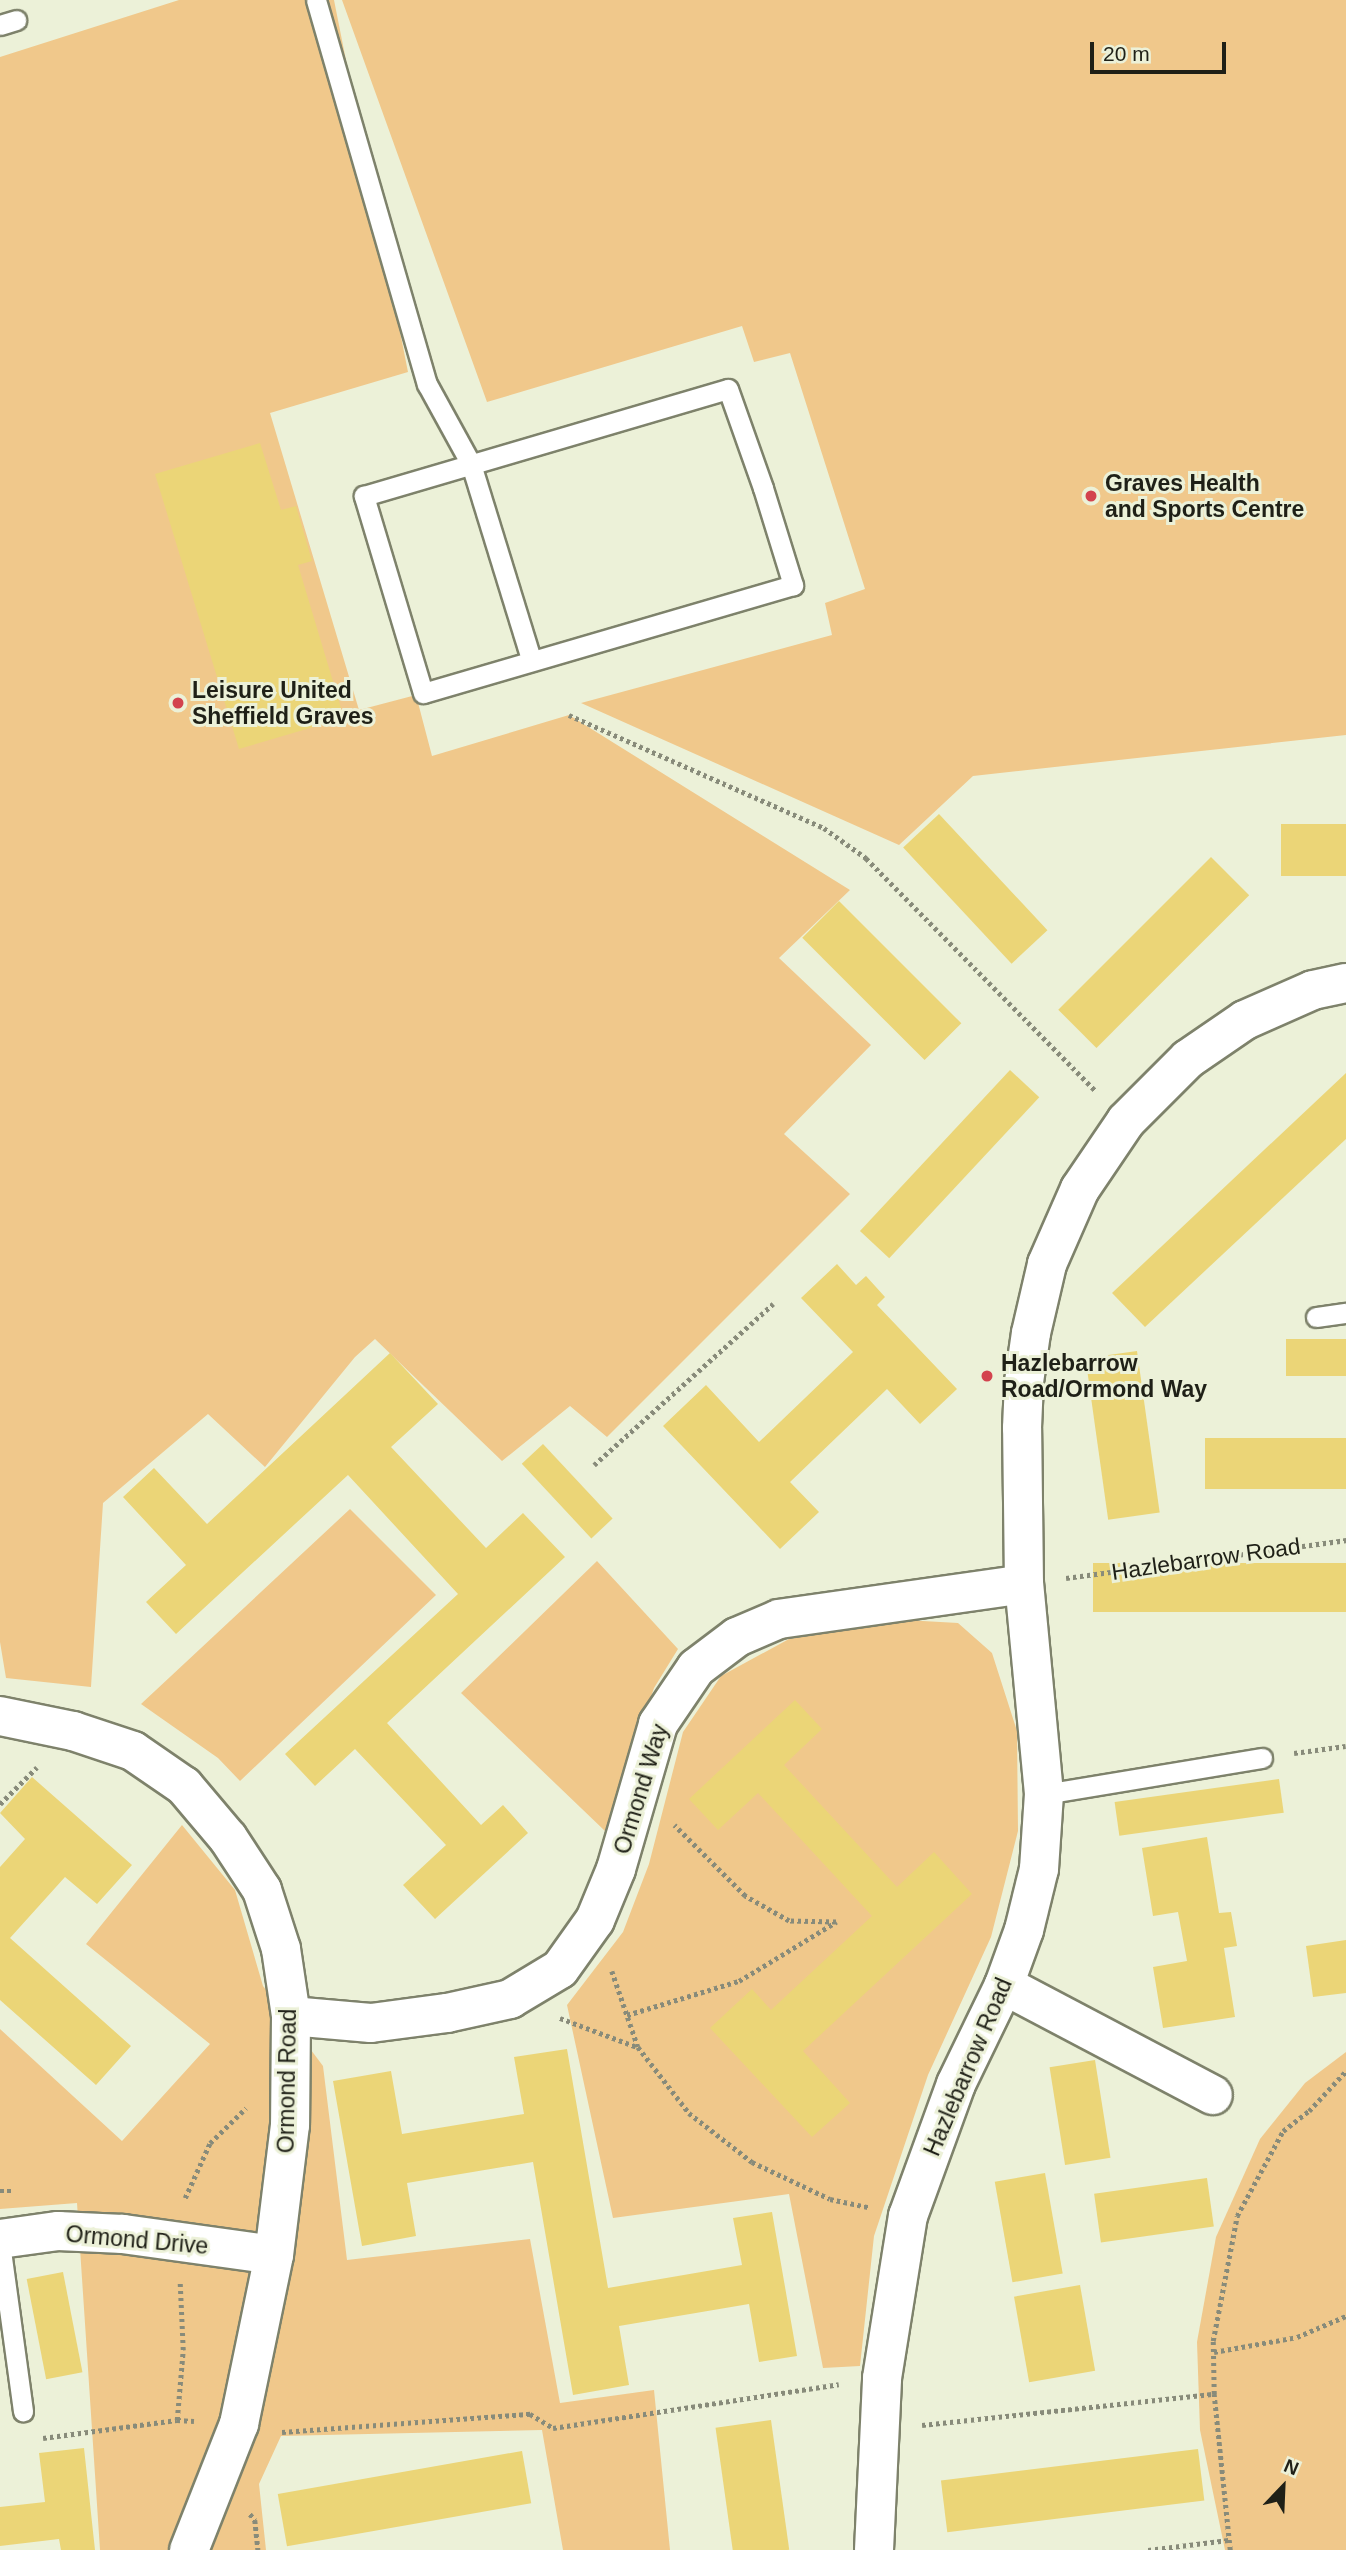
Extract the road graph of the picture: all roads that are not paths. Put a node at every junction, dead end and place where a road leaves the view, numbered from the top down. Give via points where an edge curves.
1 (316, 0) edge
2 (471, 464) junction
3 (531, 659) junction
4 (1346, 983) edge
5 (1346, 1312) edge
6 (1316, 1317) dead end
7 (1024, 1584) junction
8 (0, 1716) edge
9 (1262, 1758) road end
10 (1044, 1794) junction
11 (1004, 1984) junction
12 (291, 2017) junction
13 (1213, 2095) dead end
14 (0, 2241) edge
15 (274, 2255) junction
16 (23, 2411) dead end
17 (189, 2550) edge
18 (874, 2550) edge

1 - 2 lane via 427,384
2 - 3 lane
2 - 3 lane via 364,496 423,693
2 - 3 lane via 728,389 771,512 793,585
4 - 7 street, Hazlebarrow Road via 1313,990 1245,1020 1188,1059 1126,1121 1080,1189 1047,1264 1024,1382
5 - 6 lane
7 - 10 street, Hazlebarrow Road
7 - 12 street, Ormond Way via 779,1619 737,1637 696,1668 658,1724 616,1869 595,1920 560,1969 510,1999 447,2013 372,2022
8 - 12 street, Ormond Road via 73,1731 133,1751 184,1786 228,1838 262,1890 281,1949
9 - 10 lane
10 - 11 street, Hazlebarrow Road via 1040,1869
11 - 13 street
11 - 18 street, Hazlebarrow Road via 956,2084 908,2216 882,2378
12 - 15 street, Ormond Road via 290,2125
14 - 15 street, Ormond Drive via 58,2231 123,2234
14 - 16 lane, Ormond Drive
15 - 17 street, Ormond Road via 239,2424

